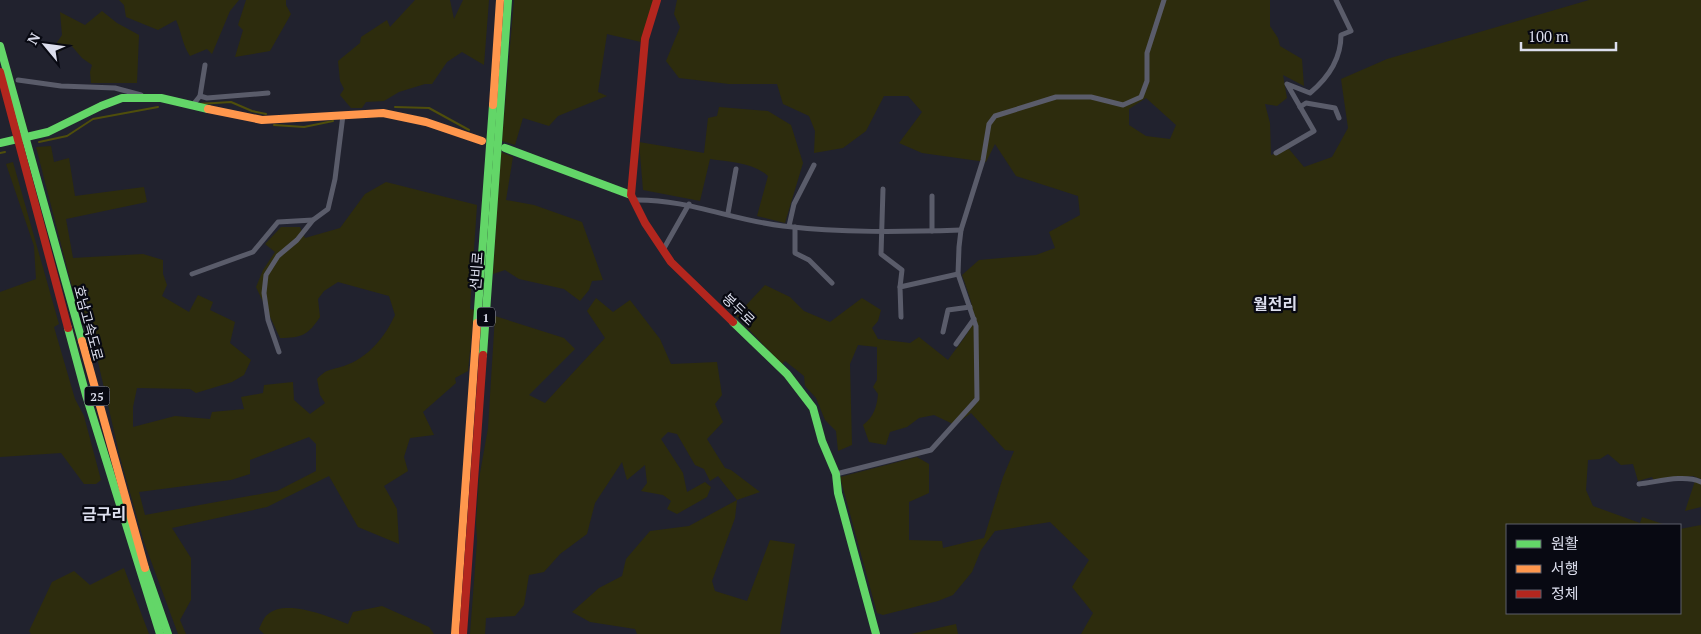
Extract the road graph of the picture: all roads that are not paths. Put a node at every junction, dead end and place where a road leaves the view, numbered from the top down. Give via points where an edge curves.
1 (500, 0) edge
2 (508, 0) edge
3 (657, 0) edge
4 (1164, 0) edge
5 (1336, 0) edge
6 (0, 46) edge
7 (204, 65) dead end
8 (0, 72) edge
9 (18, 80) dead end
10 (268, 93) dead end
11 (200, 96) junction
12 (155, 98) junction
13 (192, 107) junction
14 (1300, 107) junction
15 (343, 115) junction
16 (1339, 118) dead end
17 (482, 141) dead end
18 (0, 143) edge
19 (505, 148) dead end
20 (1276, 153) dead end
21 (28, 159) junction
22 (814, 164) dead end
23 (736, 169) dead end
24 (883, 189) dead end
25 (932, 196) dead end
26 (633, 198) junction
27 (689, 204) junction
28 (728, 213) junction
29 (313, 220) junction
30 (788, 226) junction
31 (795, 227) junction
32 (961, 230) junction
33 (932, 231) junction
34 (882, 232) junction
35 (663, 250) junction
36 (192, 274) dead end
37 (958, 274) junction
38 (832, 283) dead end
39 (900, 287) junction
40 (970, 307) junction
41 (901, 318) dead end
42 (974, 319) junction
43 (943, 332) dead end
44 (956, 344) dead end
45 (279, 352) dead end
46 (836, 474) junction
47 (1701, 482) edge
48 (1639, 484) dead end
49 (160, 634) edge
50 (168, 634) edge
51 (455, 634) edge
52 (463, 634) edge
53 (876, 634) edge

1 - 51 main road, 선비로 / 1
2 - 52 main road, 선비로 / 1
3 - 26 main road via 646,39
4 - 32 street via 1148,53 1147,81 1141,97 1123,105 1091,98 1056,97 995,116 989,124 983,160
5 - 14 street via 1351,31 1341,35 1339,53 1324,81 1310,93 1288,84
6 - 21 main road, 호남고속도로 / 25 via 20,114
7 - 11 street
8 - 21 main road, 호남고속도로 / 25
9 - 12 street via 114,88
10 - 11 street
11 - 13 street
12 - 13 main road
12 - 18 main road via 131,97 113,101 45,133
13 - 15 main road via 249,119
14 - 16 street via 1306,103 1335,108
14 - 20 street via 1314,131
15 - 17 main road via 397,114
15 - 29 street via 328,209
19 - 26 main road
21 - 49 main road, 호남고속도로 / 25 via 86,395
21 - 50 main road, 호남고속도로 / 25
22 - 30 street via 794,204
23 - 28 street
24 - 34 street
25 - 33 street
26 - 27 street
26 - 35 main road, 봉두로
27 - 28 street
27 - 35 street
28 - 30 street
29 - 36 street via 278,222 253,252
29 - 45 street via 298,240 278,256 266,275 264,293 268,320
30 - 31 street
31 - 34 street
31 - 38 street via 796,253 809,260
32 - 33 street
32 - 37 street
33 - 34 street
34 - 39 street via 881,254 902,270
35 - 46 main road, 봉두로 via 671,262 748,335 813,408
37 - 39 street
37 - 40 street
39 - 41 street
40 - 42 street
40 - 43 street via 948,310
42 - 44 street
42 - 46 street via 978,399 931,450
46 - 53 main road, 봉두로 via 838,493
47 - 48 street via 1676,479

